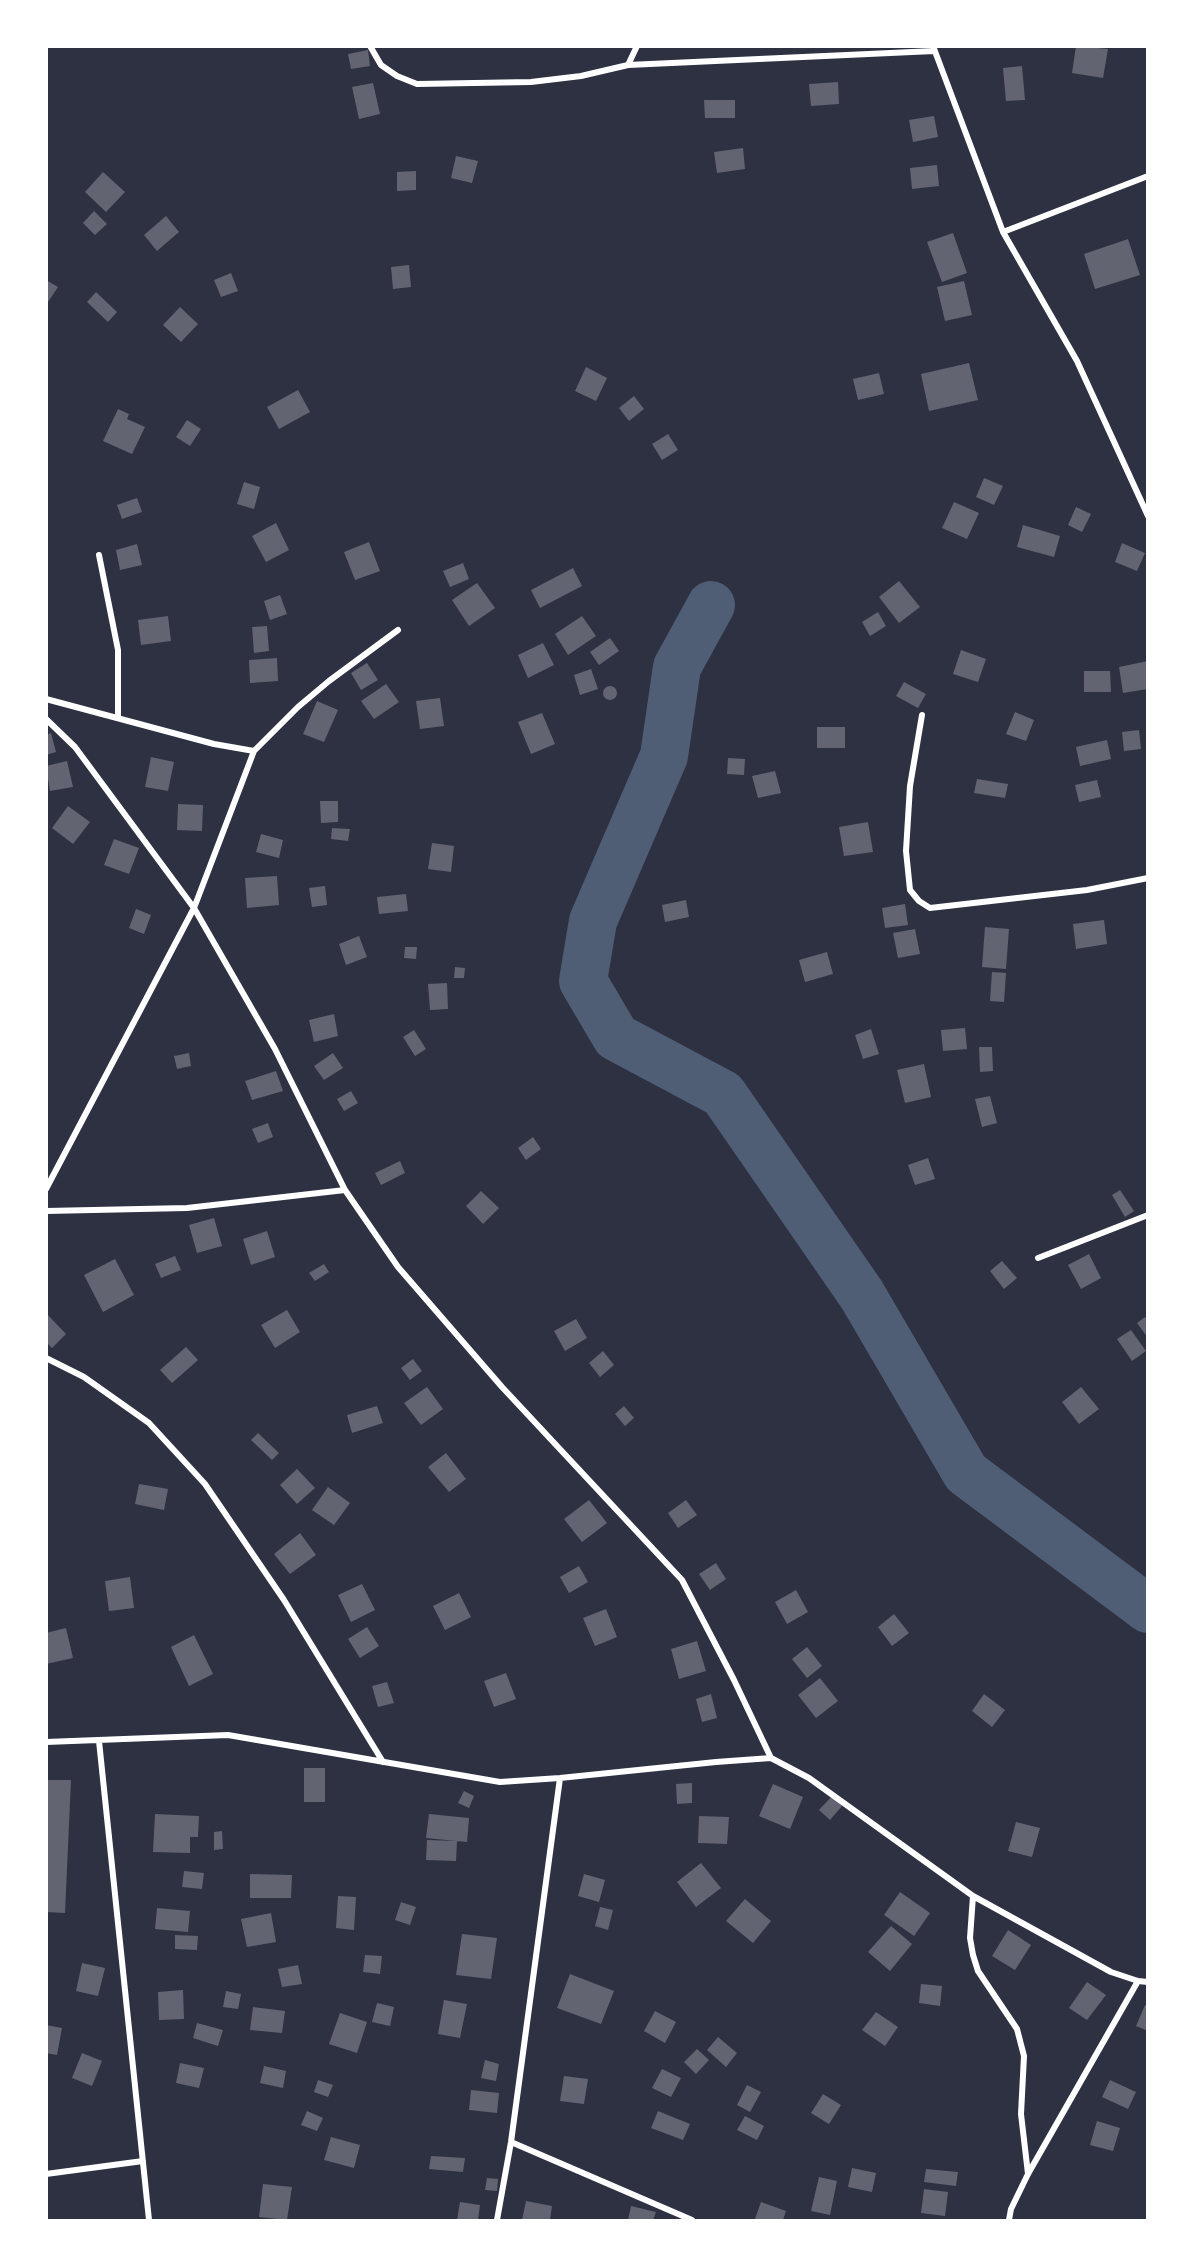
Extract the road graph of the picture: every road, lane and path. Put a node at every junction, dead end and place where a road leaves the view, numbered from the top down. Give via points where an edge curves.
1 (370, 46) edge
2 (637, 46) edge
3 (934, 49) edge
4 (628, 65) junction
5 (1148, 176) edge
6 (1004, 232) junction
7 (1148, 516) edge
8 (99, 555) dead end
9 (398, 630) dead end
10 (46, 699) edge
11 (922, 715) dead end
12 (118, 717) junction
13 (46, 719) edge
14 (254, 750) junction
15 (1148, 878) edge
16 (194, 908) junction
17 (46, 1189) edge
18 (345, 1190) junction
19 (46, 1211) edge
20 (1148, 1215) edge
21 (1038, 1258) dead end
22 (46, 1358) edge
23 (99, 1741) junction
24 (46, 1742) edge
25 (771, 1758) junction
26 (383, 1762) junction
27 (560, 1778) junction
28 (973, 1896) junction
29 (1138, 1981) junction
30 (1148, 1982) edge
31 (511, 2142) junction
32 (143, 2161) junction
33 (1028, 2174) junction
34 (46, 2175) edge
35 (149, 2220) edge
36 (497, 2220) edge
37 (692, 2220) edge
38 (1009, 2220) edge

1 - 4 street via 381,64 417,84 531,82
2 - 4 street
3 - 4 street
3 - 6 street
5 - 6 street
6 - 7 street via 1077,361
8 - 12 street via 117,650
9 - 14 street via 321,687
10 - 12 street
11 - 15 street via 910,786 906,851 910,890 919,901 930,908 1087,890
12 - 14 street via 214,744
13 - 16 street via 75,747
14 - 16 street
16 - 17 street
16 - 18 street via 275,1049
18 - 19 street via 188,1208
18 - 25 street via 398,1267 502,1387 682,1580
20 - 21 street
22 - 26 street via 84,1377 149,1423 205,1484 284,1600
23 - 24 street
23 - 26 street via 228,1736
23 - 32 street
25 - 27 street
25 - 28 street via 809,1778
26 - 27 street via 500,1782
27 - 31 street
28 - 29 street via 1111,1972
28 - 33 street via 970,1938 978,1971 1017,2029 1024,2056 1021,2114
29 - 30 street
29 - 33 street
31 - 36 street
31 - 37 street
32 - 34 street
32 - 35 street
33 - 38 street

